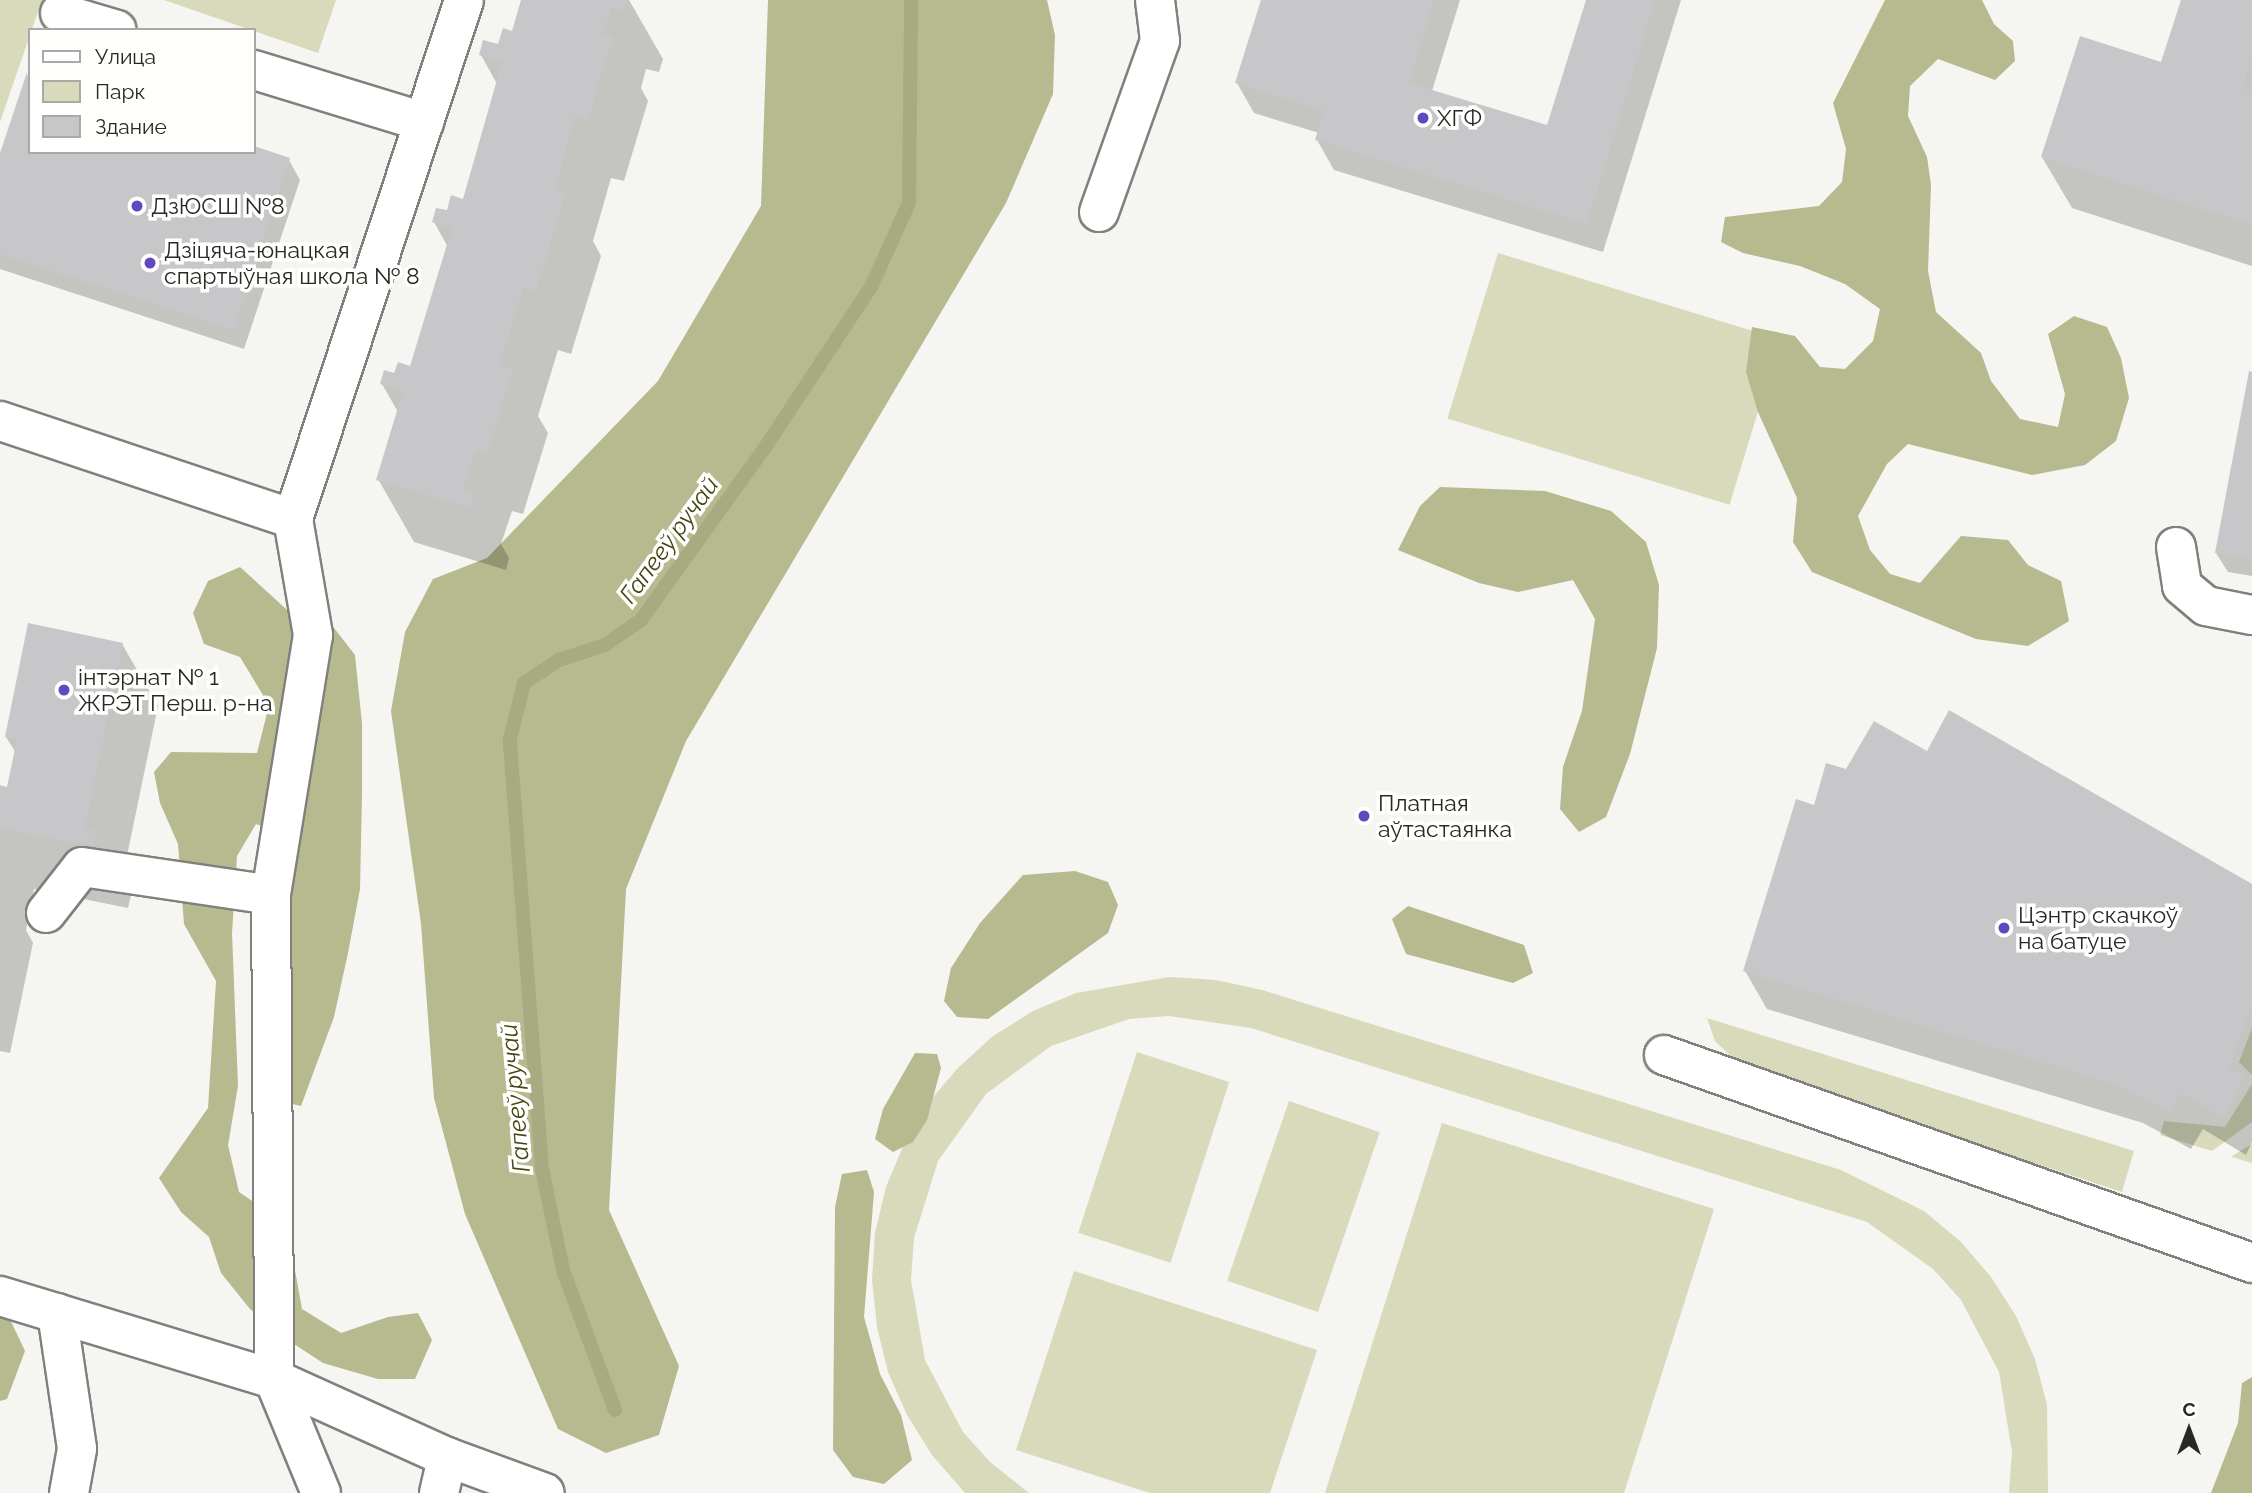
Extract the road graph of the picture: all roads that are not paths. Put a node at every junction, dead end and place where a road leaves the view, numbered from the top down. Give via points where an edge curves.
1 (464, 0) edge
2 (1155, 0) edge
3 (60, 13) dead end
4 (110, 28) edge
5 (256, 71) edge
6 (424, 121) junction
7 (1099, 212) dead end
8 (0, 421) edge
9 (293, 519) junction
10 (2176, 547) dead end
11 (2252, 615) edge
12 (271, 895) junction
13 (46, 913) dead end
14 (1664, 1055) dead end
15 (2252, 1263) edge
16 (0, 1296) edge
17 (57, 1313) junction
18 (274, 1379) junction
19 (443, 1475) edge
20 (69, 1493) edge
21 (321, 1493) edge
22 (545, 1493) edge

1 - 6 lane
2 - 7 lane via 1160,41
3 - 4 lane
5 - 6 lane
6 - 9 lane
8 - 9 lane
9 - 12 lane via 313,635
10 - 11 lane via 2182,586 2206,606
12 - 13 lane via 82,867
12 - 18 lane
14 - 15 lane
16 - 17 lane
17 - 18 lane
17 - 20 lane via 77,1449
18 - 19 lane
18 - 21 lane
19 - 22 lane

